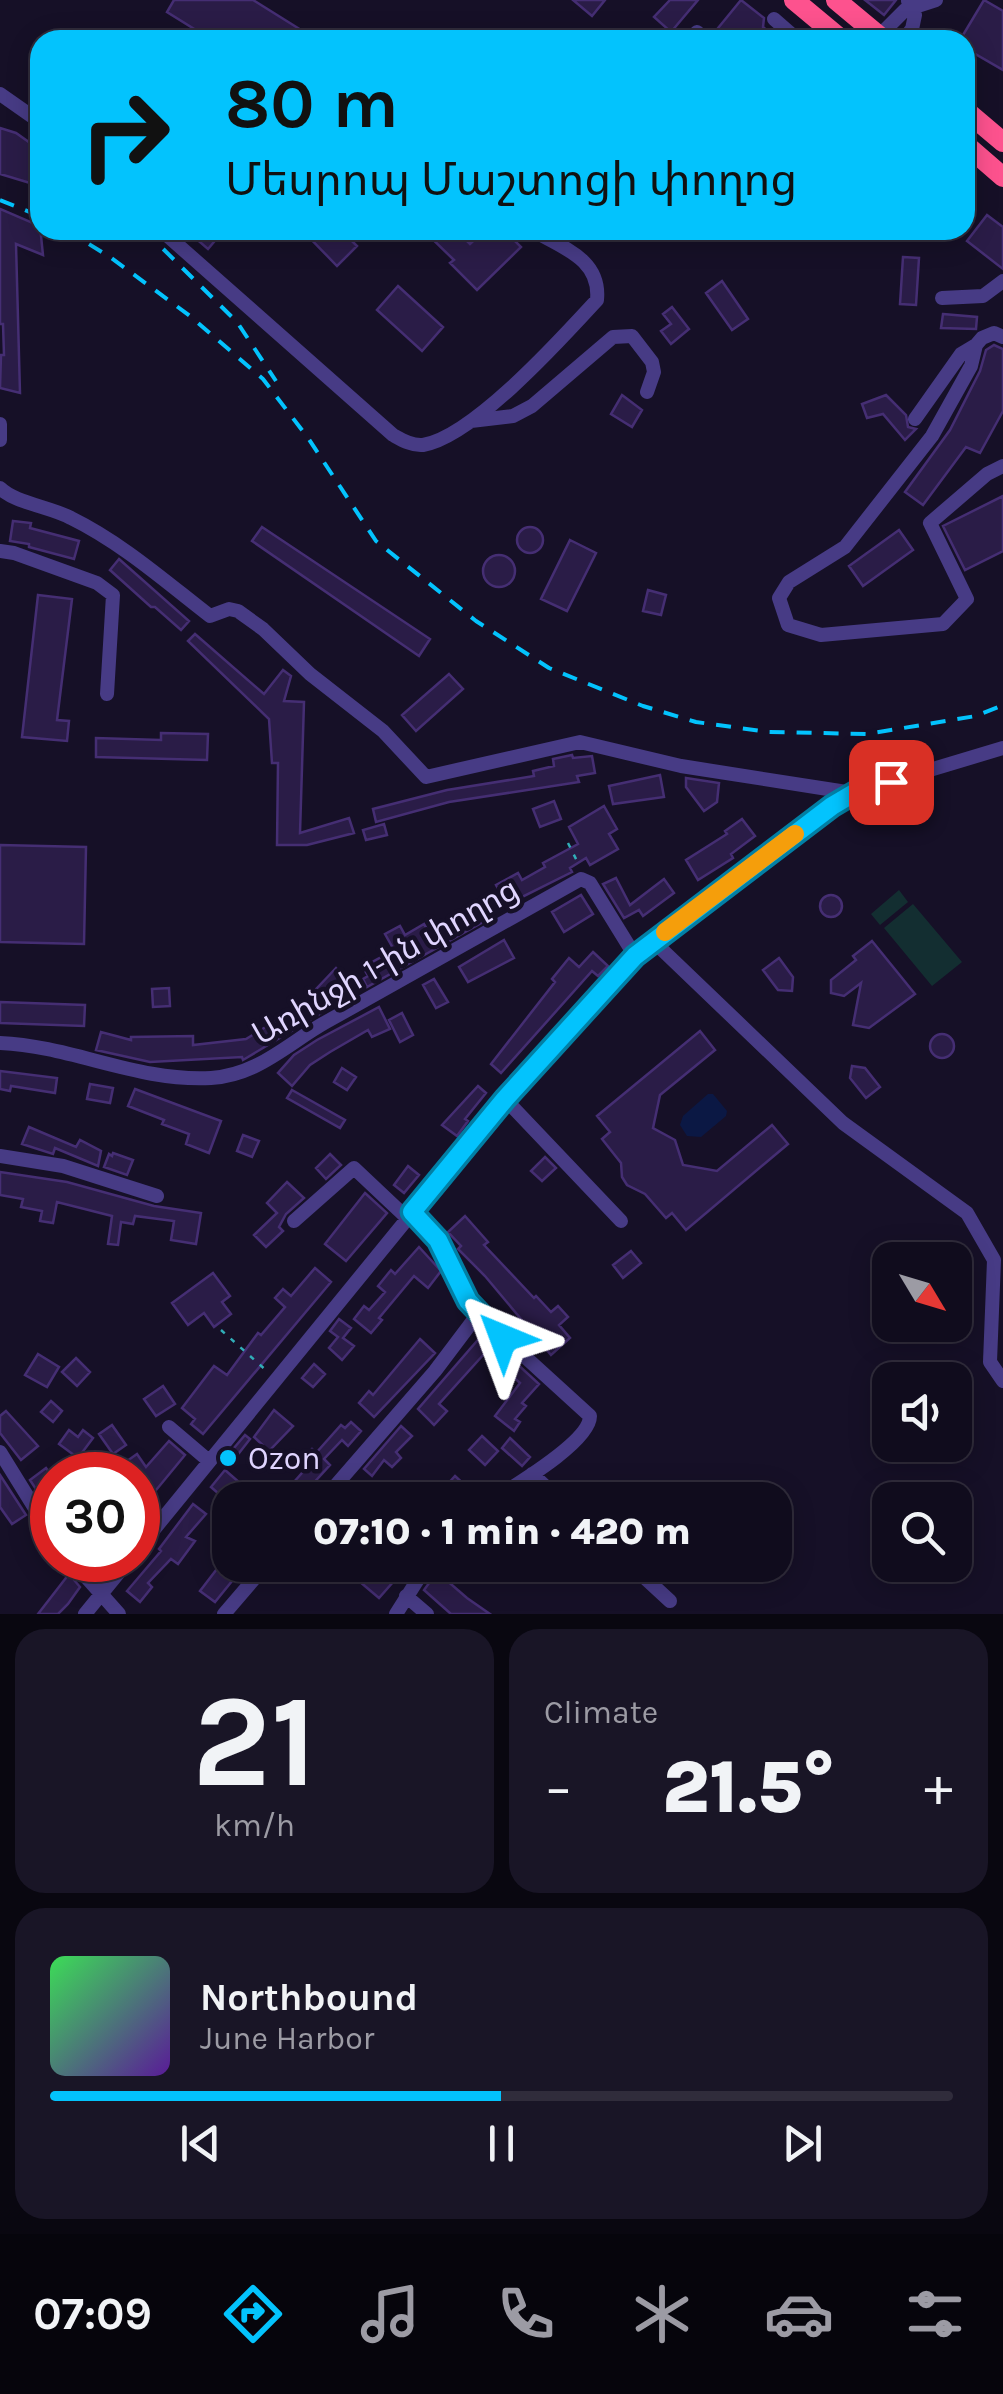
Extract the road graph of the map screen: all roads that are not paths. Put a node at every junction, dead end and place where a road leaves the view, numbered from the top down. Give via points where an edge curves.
1 (794, 0) edge
2 (836, 0) edge
3 (936, 0) edge
4 (910, 4) edge
5 (774, 19) dead end
6 (787, 30) edge
7 (830, 30) edge
8 (870, 30) edge
9 (887, 30) edge
10 (911, 30) edge
11 (0, 94) edge
12 (30, 115) edge
13 (975, 118) edge
14 (1003, 142) edge
15 (975, 153) edge
16 (1003, 177) edge
17 (173, 240) edge
18 (549, 240) edge
19 (1003, 282) edge
20 (942, 298) dead end
21 (1003, 337) edge
22 (976, 345) junction
23 (647, 392) dead end
24 (915, 419) dead end
25 (467, 421) junction
26 (0, 424) edge
27 (0, 440) edge
28 (1003, 466) edge
29 (0, 488) edge
30 (0, 552) edge
31 (106, 694) dead end
32 (1003, 748) edge
33 (854, 793) junction
34 (653, 941) junction
35 (635, 956) junction
36 (0, 1043) edge
37 (505, 1099) junction
38 (0, 1156) edge
39 (157, 1196) dead end
40 (410, 1215) junction
41 (294, 1221) dead end
42 (622, 1222) dead end
43 (478, 1314) junction
44 (1003, 1381) edge
45 (169, 1426) dead end
46 (0, 1452) edge
47 (209, 1461) junction
48 (532, 1474) junction
49 (338, 1482) edge
50 (520, 1482) edge
51 (541, 1482) edge
52 (30, 1500) edge
53 (160, 1522) edge
54 (92, 1582) edge
55 (111, 1582) edge
56 (251, 1582) edge
57 (415, 1582) edge
58 (650, 1582) edge
59 (102, 1593) junction
60 (406, 1596) junction
61 (670, 1600) dead end
62 (85, 1614) edge
63 (119, 1614) edge
64 (224, 1614) edge
65 (396, 1614) edge
66 (427, 1614) edge

1 - 7 highway
2 - 8 highway
3 - 4 street
4 - 9 street
4 - 10 street via 916,14
5 - 6 street
11 - 12 street
13 - 14 highway
15 - 16 highway
17 - 25 street via 393,436 423,445
18 - 25 street via 592,270 597,300 519,382
19 - 20 street via 983,296
21 - 22 street via 994,333
22 - 24 street via 961,354
22 - 28 street via 932,436 845,546 789,582 778,598 788,626 821,634 943,624 967,599 930,523
23 - 25 street via 652,362 626,334 612,337 532,406 513,416
26 - 27 street
29 - 33 street via 71,518 135,557 210,616 238,611 361,711 426,776 580,742 681,766
30 - 31 street via 97,582 113,595
32 - 33 street
33 - 34 street
34 - 35 street
34 - 44 street via 843,1124 967,1213 994,1260 990,1362
35 - 36 street, Առինջի 1-ին փողոց via 581,880 239,1074 136,1074
35 - 37 street
37 - 40 street
37 - 42 street
38 - 39 street via 63,1166
40 - 41 street via 354,1168
40 - 43 street via 438,1240
40 - 47 street
43 - 48 street via 590,1416 586,1432
43 - 49 street
45 - 47 street
46 - 52 street
47 - 53 street
48 - 50 street
48 - 51 street
54 - 59 street
55 - 59 street
56 - 64 street
57 - 60 street
58 - 61 street
59 - 62 street
59 - 63 street
60 - 65 street
60 - 66 street

